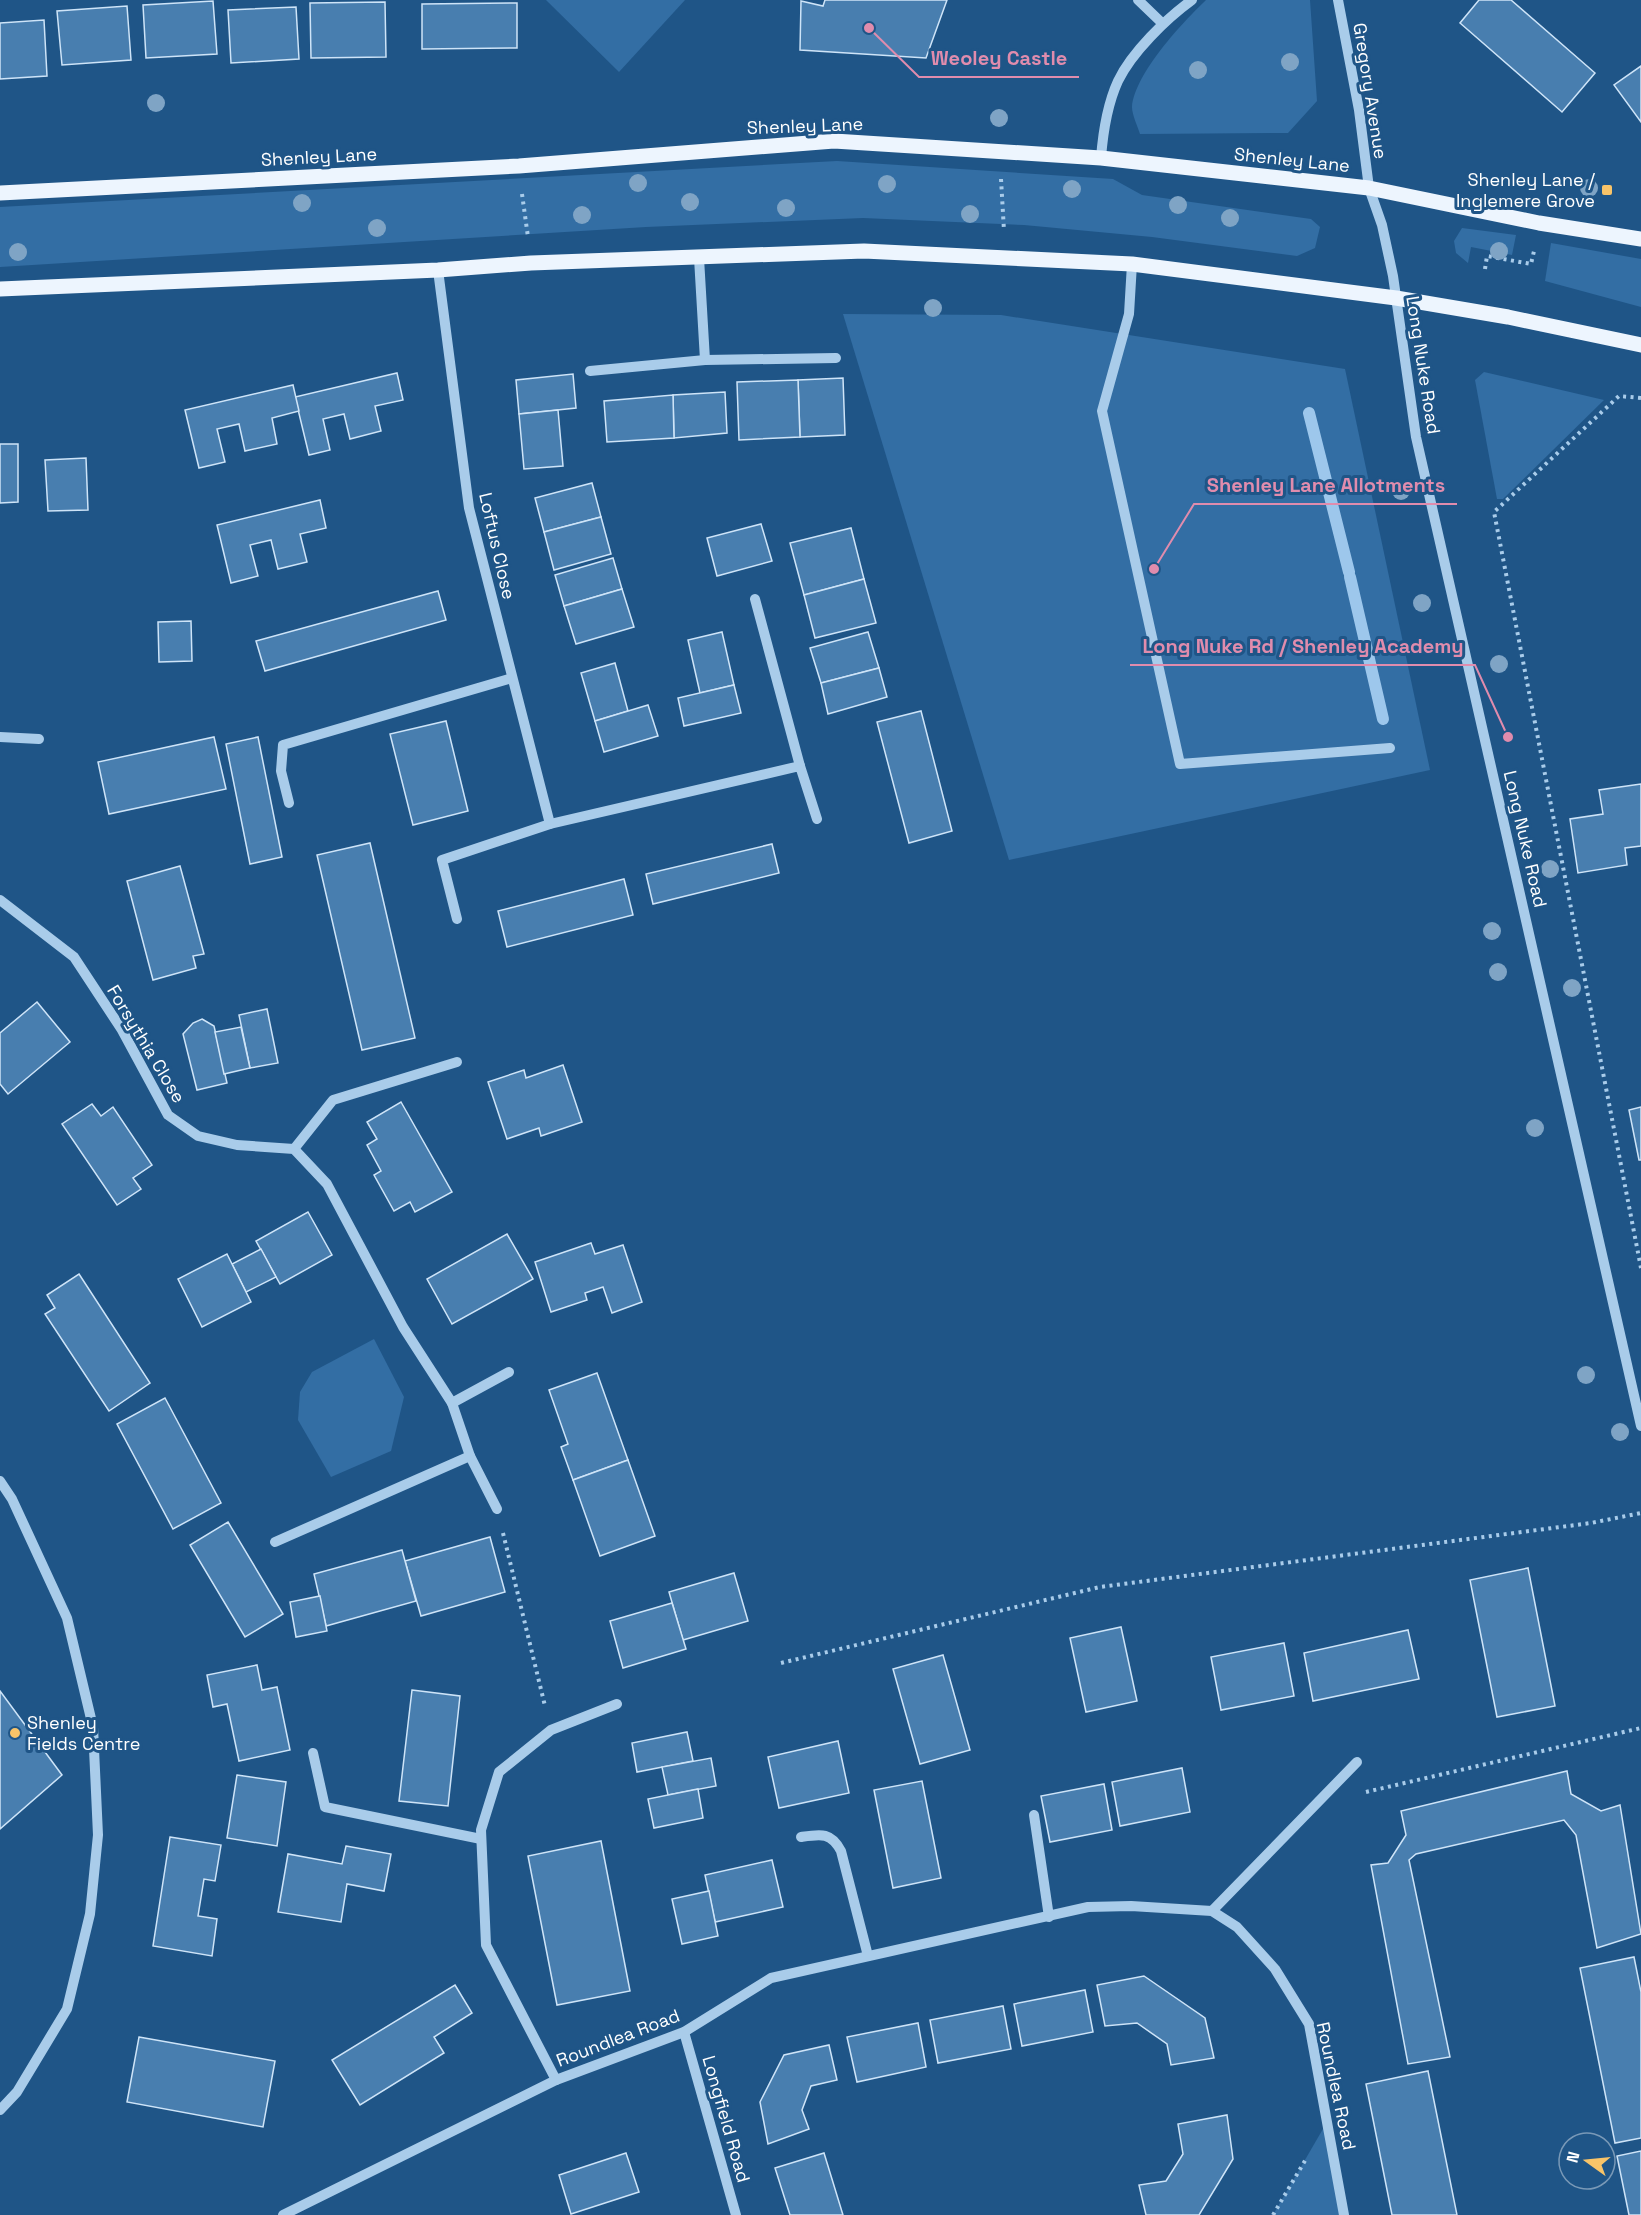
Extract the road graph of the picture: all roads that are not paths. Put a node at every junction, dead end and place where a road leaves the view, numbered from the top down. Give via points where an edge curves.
1 (1138, 0) edge
2 (1192, 0) edge
3 (1338, 0) edge
4 (1162, 23) junction
5 (1101, 158) junction
6 (1369, 188) junction
7 (0, 193) edge
8 (1641, 239) edge
9 (699, 258) junction
10 (1131, 264) junction
11 (438, 270) junction
12 (0, 289) edge
13 (1396, 298) junction
14 (1641, 345) edge
15 (836, 358) dead end
16 (705, 360) junction
17 (590, 371) dead end
18 (755, 598) dead end
19 (512, 678) junction
20 (0, 737) edge
21 (39, 739) dead end
22 (1390, 748) dead end
23 (800, 766) junction
24 (289, 803) dead end
25 (817, 819) dead end
26 (550, 824) junction
27 (0, 900) edge
28 (457, 919) dead end
29 (458, 1062) dead end
30 (294, 1149) junction
31 (508, 1372) dead end
32 (452, 1403) junction
33 (1641, 1426) edge
34 (470, 1456) junction
35 (0, 1481) edge
36 (497, 1509) road end
37 (275, 1542) dead end
38 (617, 1704) dead end
39 (313, 1753) dead end
40 (1357, 1762) dead end
41 (1034, 1815) dead end
42 (801, 1837) dead end
43 (481, 1839) junction
44 (1212, 1911) junction
45 (1049, 1917) junction
46 (868, 1956) junction
47 (684, 2032) junction
48 (556, 2080) junction
49 (0, 2110) edge
50 (283, 2215) edge
51 (736, 2215) edge
52 (1344, 2215) edge

1 - 4 street
2 - 4 street
3 - 6 street, Gregory Avenue
4 - 5 street via 1118,81
5 - 6 main road, Shenley Lane
5 - 7 main road, Shenley Lane via 834,141 519,166
6 - 8 main road, Shenley Lane via 1539,224
6 - 13 street, Long Nuke Road via 1382,225
9 - 10 main road via 864,251
9 - 11 main road
9 - 16 street
10 - 13 main road
10 - 22 street via 1129,314 1102,411 1180,764
11 - 12 main road
11 - 19 street, Loftus Close via 469,508
13 - 14 main road
13 - 33 street, Long Nuke Road via 1416,437
15 - 16 street
16 - 17 street
18 - 23 street
19 - 24 street via 283,745 281,771
19 - 26 street, Loftus Close
20 - 21 street
23 - 25 street
23 - 26 street
26 - 28 street via 442,860
27 - 30 street, Forsythia Close via 74,957 122,1030 168,1115 198,1136
29 - 30 street via 333,1100
30 - 32 street via 327,1184 404,1327
31 - 32 street
32 - 34 street
34 - 36 street
34 - 37 street
35 - 49 street via 67,1618 93,1727 98,1834 90,1914 67,2009 17,2092
38 - 43 street via 551,1730 499,1772
39 - 43 street via 325,1807
40 - 44 street
41 - 45 street
42 - 46 street via 824,1834 835,1839
43 - 48 street via 486,1946
44 - 45 street, Roundlea Road via 1088,1907
44 - 52 street, Roundlea Road via 1237,1928 1275,1969 1309,2024
45 - 46 street, Roundlea Road
46 - 47 street, Roundlea Road via 771,1977
47 - 48 street, Roundlea Road
47 - 51 street, Longfield Road
48 - 50 street, Roundlea Road

